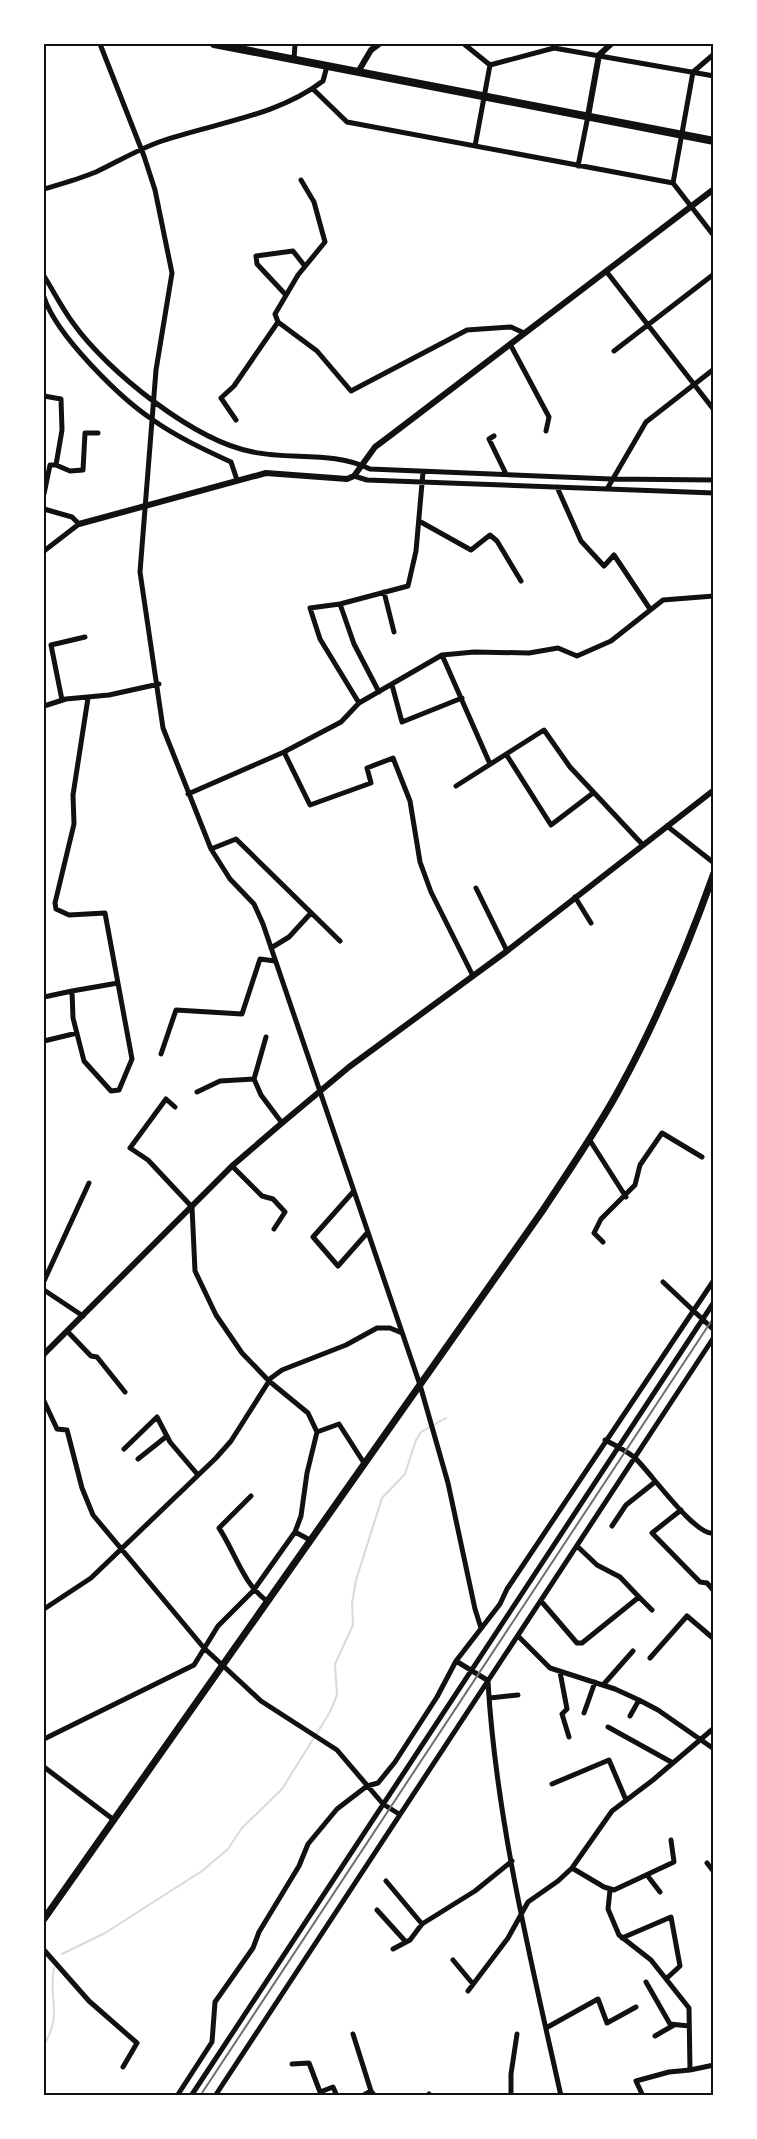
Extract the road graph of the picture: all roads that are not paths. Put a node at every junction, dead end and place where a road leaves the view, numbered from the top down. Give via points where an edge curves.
1 (100, 44) edge
2 (214, 44) edge
3 (295, 44) edge
4 (380, 44) edge
5 (464, 44) edge
6 (611, 44) edge
7 (714, 54) edge
8 (599, 55) junction
9 (294, 59) junction
10 (490, 65) junction
11 (327, 66) junction
12 (358, 72) junction
13 (693, 72) junction
14 (714, 76) edge
15 (313, 89) junction
16 (484, 96) junction
17 (588, 116) junction
18 (681, 134) junction
19 (714, 141) edge
20 (475, 146) junction
21 (141, 150) junction
22 (578, 166) junction
23 (301, 180) dead end
24 (673, 183) junction
25 (44, 189) edge
26 (714, 189) edge
27 (691, 206) junction
28 (714, 236) edge
29 (304, 265) junction
30 (606, 271) junction
31 (714, 274) edge
32 (44, 276) edge
33 (285, 294) junction
34 (44, 297) edge
35 (278, 322) junction
36 (648, 326) junction
37 (524, 333) junction
38 (510, 344) junction
39 (615, 351) dead end
40 (714, 369) edge
41 (693, 385) junction
42 (44, 396) edge
43 (154, 404) junction
44 (714, 410) edge
45 (152, 420) junction
46 (236, 420) dead end
47 (546, 431) dead end
48 (98, 433) dead end
49 (494, 436) dead end
50 (56, 465) junction
51 (362, 465) junction
52 (423, 472) junction
53 (506, 474) junction
54 (354, 476) junction
55 (611, 479) junction
56 (237, 480) junction
57 (714, 480) edge
58 (422, 482) junction
59 (557, 487) junction
60 (607, 489) junction
61 (44, 494) edge
62 (714, 494) edge
63 (145, 507) junction
64 (44, 508) edge
65 (419, 521) junction
66 (79, 524) junction
67 (44, 552) edge
68 (521, 581) dead end
69 (384, 592) junction
70 (714, 596) edge
71 (340, 604) junction
72 (650, 609) junction
73 (394, 632) dead end
74 (85, 636) dead end
75 (442, 655) junction
76 (159, 684) junction
77 (392, 685) junction
78 (379, 692) junction
79 (88, 698) junction
80 (462, 698) junction
81 (62, 700) junction
82 (360, 703) junction
83 (44, 706) edge
84 (284, 752) junction
85 (506, 754) junction
86 (490, 764) junction
87 (456, 786) dead end
88 (714, 790) edge
89 (593, 793) junction
90 (188, 794) junction
91 (667, 826) junction
92 (642, 844) junction
93 (211, 849) junction
94 (714, 863) edge
95 (714, 873) edge
96 (476, 888) dead end
97 (575, 897) junction
98 (311, 913) junction
99 (591, 923) dead end
100 (340, 941) dead end
101 (271, 948) junction
102 (507, 951) junction
103 (275, 961) junction
104 (473, 976) junction
105 (118, 983) junction
106 (72, 991) junction
107 (44, 998) edge
108 (76, 1033) junction
109 (266, 1037) dead end
110 (44, 1041) edge
111 (161, 1054) dead end
112 (254, 1080) junction
113 (322, 1091) junction
114 (197, 1092) dead end
115 (175, 1107) dead end
116 (282, 1123) junction
117 (589, 1139) junction
118 (702, 1157) dead end
119 (232, 1166) junction
120 (89, 1183) dead end
121 (353, 1192) junction
122 (626, 1197) junction
123 (192, 1208) junction
124 (274, 1229) dead end
125 (368, 1232) junction
126 (603, 1242) dead end
127 (714, 1280) edge
128 (44, 1281) edge
129 (663, 1282) dead end
130 (44, 1290) edge
131 (714, 1302) edge
132 (694, 1309) junction
133 (83, 1316) junction
134 (702, 1320) junction
135 (714, 1330) edge
136 (67, 1331) junction
137 (402, 1333) junction
138 (714, 1337) edge
139 (44, 1354) edge
140 (269, 1381) junction
141 (420, 1385) junction
142 (125, 1392) dead end
143 (44, 1401) edge
144 (317, 1432) junction
145 (167, 1436) junction
146 (605, 1440) junction
147 (618, 1447) junction
148 (124, 1449) dead end
149 (634, 1458) junction
150 (138, 1460) dead end
151 (364, 1464) junction
152 (198, 1475) junction
153 (655, 1482) junction
154 (251, 1496) dead end
155 (681, 1510) junction
156 (612, 1526) dead end
157 (295, 1532) junction
158 (714, 1533) edge
159 (310, 1540) junction
160 (576, 1546) junction
161 (123, 1548) junction
162 (253, 1591) junction
163 (714, 1591) edge
164 (639, 1597) junction
165 (541, 1600) junction
166 (267, 1601) junction
167 (44, 1609) edge
168 (652, 1610) dead end
169 (481, 1628) junction
170 (518, 1636) junction
171 (714, 1639) edge
172 (204, 1648) junction
173 (633, 1651) dead end
174 (650, 1658) dead end
175 (456, 1661) junction
176 (222, 1665) junction
177 (471, 1670) junction
178 (560, 1672) junction
179 (488, 1680) junction
180 (595, 1682) junction
181 (603, 1684) junction
182 (518, 1695) dead end
183 (490, 1698) junction
184 (639, 1700) junction
185 (584, 1713) dead end
186 (630, 1716) dead end
187 (608, 1727) dead end
188 (714, 1728) edge
189 (569, 1737) dead end
190 (44, 1739) edge
191 (702, 1739) junction
192 (714, 1749) edge
193 (674, 1763) junction
194 (44, 1767) edge
195 (552, 1784) dead end
196 (368, 1786) junction
197 (626, 1800) junction
198 (383, 1804) junction
199 (399, 1814) junction
200 (114, 1820) junction
201 (671, 1840) dead end
202 (512, 1861) junction
203 (707, 1863) dead end
204 (572, 1868) junction
205 (714, 1872) edge
206 (647, 1875) junction
207 (386, 1881) dead end
208 (610, 1890) junction
209 (660, 1892) dead end
210 (377, 1910) dead end
211 (522, 1912) junction
212 (44, 1919) edge
213 (422, 1924) junction
214 (622, 1938) junction
215 (406, 1942) junction
216 (393, 1949) dead end
217 (44, 1950) edge
218 (453, 1960) dead end
219 (666, 1979) junction
220 (646, 1982) dead end
221 (473, 1984) junction
222 (468, 1991) dead end
223 (636, 2007) dead end
224 (674, 2025) junction
225 (689, 2026) junction
226 (546, 2028) junction
227 (353, 2034) dead end
228 (518, 2034) dead end
229 (655, 2037) dead end
230 (292, 2064) dead end
231 (714, 2065) edge
232 (123, 2067) dead end
233 (690, 2070) junction
234 (373, 2093) edge
235 (177, 2096) edge
236 (190, 2096) edge
237 (215, 2096) edge
238 (337, 2096) edge
239 (362, 2096) edge
240 (512, 2096) edge
241 (561, 2096) edge
242 (643, 2096) edge

1 - 21 street
2 - 9 main road
3 - 9 street
4 - 12 street via 371,50
5 - 10 street
6 - 8 street
7 - 13 street
8 - 10 street via 554,48
8 - 13 street
8 - 17 street
9 - 11 main road
10 - 16 street
11 - 12 main road
11 - 15 street via 323,81
12 - 16 main road
13 - 14 street
13 - 18 street
15 - 20 street via 347,122
15 - 21 street via 245,118 186,133
16 - 17 main road
16 - 20 street
17 - 18 main road
17 - 22 street
18 - 19 main road
18 - 24 street
20 - 22 street
21 - 25 street via 94,173
21 - 43 street via 155,190 172,273
22 - 24 street
23 - 29 street via 314,202 325,242
24 - 27 street
26 - 27 street
27 - 28 street
27 - 30 street
29 - 33 street
29 - 33 street via 293,251 256,256 257,264
30 - 36 street
30 - 37 street
31 - 36 street
32 - 43 street via 73,324
33 - 35 street via 275,314
34 - 45 street via 60,331
35 - 37 street via 317,351 351,391 467,330 511,327
35 - 46 street via 234,386 221,398
36 - 39 street
36 - 41 street
37 - 38 street
38 - 47 street via 549,417
38 - 51 street via 375,447
40 - 41 street
41 - 44 street
41 - 55 street via 639,430
42 - 50 street via 61,399 62,430
43 - 45 street
43 - 51 street via 234,448 350,460
45 - 56 street via 231,462
45 - 63 street
48 - 50 street via 85,433 83,470 70,471
49 - 53 street via 489,439
50 - 61 street via 50,465
51 - 52 street via 370,469
51 - 54 street
52 - 53 street
52 - 58 street
53 - 55 street
54 - 56 street via 338,480 286,472
54 - 58 street
55 - 57 street
55 - 60 street
56 - 63 street
58 - 59 street
58 - 65 street
59 - 60 street
59 - 72 street via 587,549 604,566 614,555
60 - 62 street
63 - 66 street
63 - 76 street via 141,586
64 - 66 street via 72,517
65 - 68 street via 471,550 490,535
65 - 69 street via 408,586
66 - 67 street
69 - 71 street
69 - 73 street
70 - 72 street via 663,600
71 - 78 street via 354,644
71 - 82 street via 310,608 320,639
72 - 75 street via 611,641 577,656 558,648 529,653
74 - 81 street via 51,645
75 - 77 street
75 - 80 street
76 - 79 street
76 - 90 street via 163,728
77 - 78 street
77 - 80 street via 402,722
78 - 82 street
79 - 81 street
79 - 105 street via 73,795 74,824 55,903 56,909 69,915 105,914
80 - 86 street
81 - 83 street
82 - 84 street via 341,722
84 - 90 street
84 - 104 street via 310,805 371,783 367,768 393,758 410,801 420,862 431,892
85 - 86 street
85 - 89 street via 544,730
85 - 89 street via 551,825
86 - 87 street
88 - 91 street
89 - 92 street
90 - 93 street
91 - 92 street
91 - 94 street
92 - 97 street
93 - 98 street via 236,839
93 - 101 street via 230,879 254,904
95 - 117 main road via 663,1002
96 - 102 street
97 - 99 street
97 - 102 street
98 - 100 street
98 - 101 street via 289,938
101 - 103 street
102 - 104 street
103 - 111 street via 260,959 242,1014 176,1010
103 - 113 street
104 - 113 street
105 - 106 street
105 - 108 street via 132,1059 119,1090 111,1090 84,1061
106 - 107 street
106 - 108 street
108 - 110 street
109 - 112 street
112 - 114 street via 220,1081
112 - 116 street
113 - 116 street
113 - 121 street
115 - 123 street via 166,1099 130,1148 157,1168
116 - 119 street
117 - 122 street
117 - 141 main road
118 - 122 street via 662,1133
119 - 123 street
119 - 124 street via 285,1212
120 - 128 street
121 - 125 street
121 - 125 street via 313,1237 338,1266
122 - 126 street via 601,1219 594,1233
123 - 133 street
123 - 140 street via 198,1281 242,1353
125 - 137 street
127 - 132 street
129 - 132 street
130 - 133 street
131 - 134 street
132 - 134 street
132 - 146 street
133 - 136 street
134 - 135 street
134 - 147 street
136 - 139 street
136 - 142 street via 91,1356 97,1357
137 - 140 street via 377,1328 346,1345 282,1370
137 - 141 street
138 - 149 street
140 - 144 street via 308,1413
140 - 152 street via 231,1441
141 - 151 main road
141 - 169 street via 448,1483
143 - 161 street via 57,1429 67,1430 93,1515
144 - 151 street via 339,1424
144 - 157 street via 302,1516
145 - 148 street via 158,1417
145 - 150 street
145 - 152 street
146 - 147 street
146 - 169 street
147 - 149 street
147 - 177 street
149 - 153 street
149 - 160 street
151 - 159 main road
152 - 161 street
153 - 155 street
153 - 156 street via 626,1505
154 - 162 street via 219,1528
155 - 158 street via 705,1532
155 - 163 street via 652,1533 699,1582 707,1583
157 - 159 street
157 - 162 street
159 - 166 main road
160 - 164 street via 597,1565 620,1577
160 - 165 street
161 - 167 street via 91,1578
161 - 172 street
162 - 166 street
162 - 172 street via 218,1626
164 - 165 street via 578,1644
164 - 168 street
165 - 170 street
166 - 176 main road
169 - 175 street
170 - 178 street via 542,1662
170 - 179 street
171 - 174 street via 687,1617
172 - 176 street
172 - 190 street via 194,1665 186,1670 160,1679
173 - 181 street
175 - 177 street
175 - 196 street via 395,1762 378,1783
176 - 196 street via 261,1701 337,1750
176 - 200 main road
177 - 179 street
177 - 198 street
178 - 180 street
178 - 189 street via 567,1709 562,1714
179 - 183 street
179 - 199 street
180 - 181 street
180 - 185 street
181 - 184 street
182 - 183 street
183 - 202 street
184 - 186 street
184 - 191 street
187 - 193 street
188 - 191 street
191 - 192 street
191 - 193 street
193 - 197 street
194 - 200 street
195 - 197 street via 609,1760
196 - 198 street
196 - 235 street via 337,1809 308,1844 253,1948 215,2002 212,2042
197 - 204 street via 612,1811
198 - 199 street
198 - 236 street
199 - 237 street
200 - 212 main road
201 - 206 street via 674,1862
202 - 211 street
202 - 213 street via 475,1892
203 - 205 street
204 - 208 street
204 - 211 street via 528,1902
206 - 208 street
206 - 209 street
207 - 213 street
208 - 214 street via 608,1909
210 - 215 street
211 - 221 street via 508,1938
211 - 226 street
213 - 215 street
214 - 219 street via 651,1960
214 - 219 street via 671,1917 680,1966
215 - 216 street
217 - 232 street via 88,2001 137,2043
218 - 221 street
219 - 225 street via 689,2008
220 - 224 street
221 - 222 street
223 - 226 street via 607,2023 598,1999
224 - 225 street
224 - 229 street
225 - 233 street
226 - 241 street
227 - 234 street
228 - 240 street via 511,2074
230 - 238 street via 309,2063 320,2092 333,2087
231 - 233 street
233 - 242 street via 636,2081
234 - 239 street

